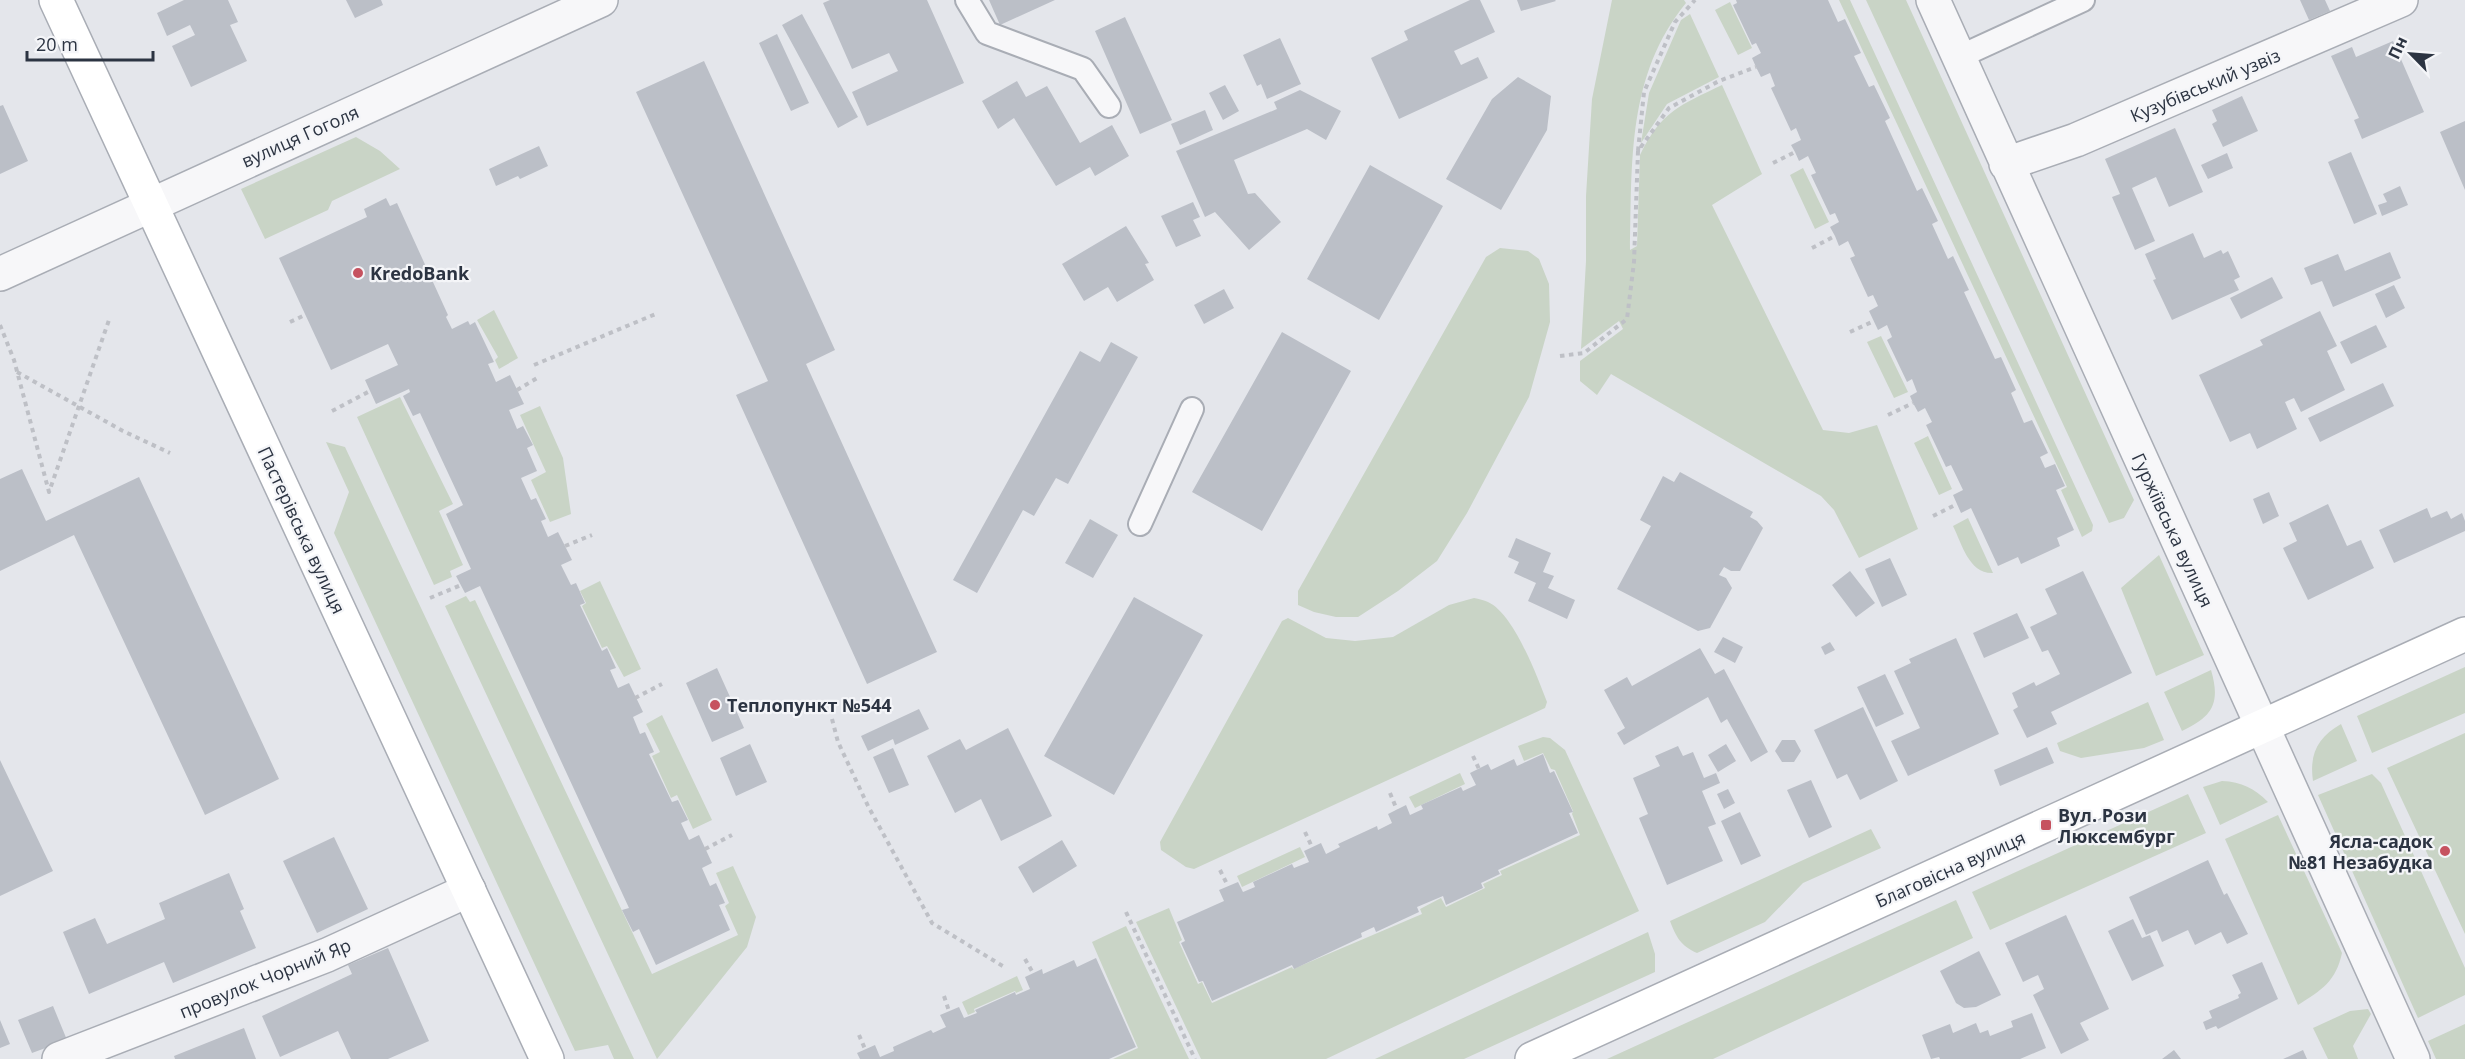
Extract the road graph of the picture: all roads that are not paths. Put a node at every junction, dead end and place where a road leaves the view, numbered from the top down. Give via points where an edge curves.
1 (56, 0) edge
2 (601, 0) edge
3 (968, 0) edge
4 (1933, 0) edge
5 (2083, 0) edge
6 (2401, 0) edge
7 (1959, 57) junction
8 (1109, 106) dead end
9 (2006, 164) junction
10 (151, 204) junction
11 (0, 273) edge
12 (1192, 409) dead end
13 (1140, 524) dead end
14 (2465, 634) edge
15 (2261, 727) junction
16 (469, 890) junction
17 (59, 1059) edge
18 (548, 1059) edge
19 (1533, 1059) edge
20 (2413, 1059) edge

1 - 10 main road, Пастерівська вулиця
2 - 10 street, вулиця Гоголя
3 - 8 lane via 987,33 1083,69
4 - 7 street, Гуржіївська вулиця
5 - 7 lane
6 - 9 street, Кузубівський узвіз via 2076,140
7 - 9 street, Гуржіївська вулиця
9 - 15 street, Гуржіївська вулиця
10 - 11 street, вулиця Гоголя
10 - 16 main road, Пастерівська вулиця
12 - 13 lane
14 - 15 main road, Благовісна вулиця
15 - 19 main road, Благовісна вулиця
15 - 20 street, Гуржіївська вулиця
16 - 17 street, провулок Чорний Яр via 327,955
16 - 18 main road, Пастерівська вулиця

